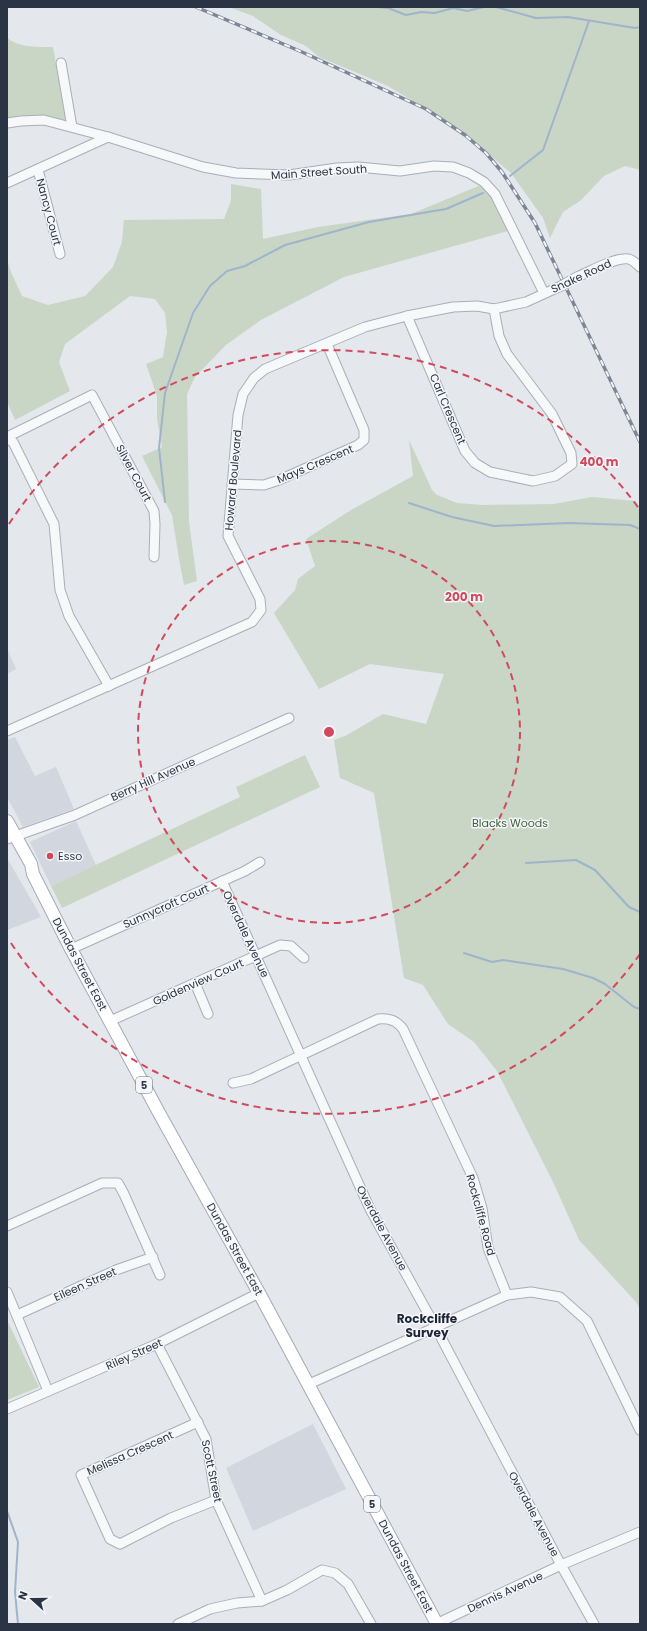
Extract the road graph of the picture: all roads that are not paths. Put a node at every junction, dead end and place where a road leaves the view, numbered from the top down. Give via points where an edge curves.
1 (61, 63) dead end
2 (7, 123) edge
3 (72, 127) junction
4 (108, 137) junction
5 (38, 170) junction
6 (7, 183) edge
7 (60, 254) dead end
8 (640, 267) edge
9 (544, 293) junction
10 (494, 309) junction
11 (407, 316) junction
12 (327, 344) junction
13 (7, 438) edge
14 (232, 484) junction
15 (154, 557) dead end
16 (109, 686) junction
17 (289, 718) dead end
18 (7, 731) edge
19 (7, 821) edge
20 (9, 837) edge
21 (260, 862) dead end
22 (222, 881) junction
23 (71, 949) junction
24 (256, 955) junction
25 (304, 958) dead end
26 (195, 983) junction
27 (208, 1014) dead end
28 (110, 1021) junction
29 (300, 1056) junction
30 (233, 1082) dead end
31 (7, 1226) edge
32 (153, 1257) junction
33 (160, 1275) dead end
34 (7, 1292) edge
35 (259, 1293) junction
36 (507, 1295) junction
37 (17, 1314) junction
38 (435, 1326) junction
39 (157, 1344) junction
40 (307, 1384) junction
41 (48, 1391) junction
42 (7, 1409) edge
43 (198, 1422) junction
44 (640, 1430) edge
45 (216, 1500) junction
46 (640, 1532) edge
47 (561, 1566) junction
48 (262, 1600) junction
49 (178, 1624) edge
50 (371, 1624) edge
51 (437, 1624) edge
52 (594, 1624) edge

1 - 3 street
2 - 3 street, Main Street South via 44,120
3 - 4 street, Main Street South
4 - 5 street
4 - 9 street, Main Street South via 203,167 236,173 289,175 337,168 400,171 434,166 454,167 484,182 495,194
5 - 6 street
5 - 7 street, Nancy Court
8 - 9 street, Snake Road, bridge via 628,259 615,260
9 - 10 street, Snake Road via 526,302
10 - 11 street, Howard Boulevard via 478,306 454,307
10 - 11 street, Carl Crescent via 499,336 507,354 552,414 572,453 572,464 555,476 533,481 490,472 475,463 465,451
11 - 12 street, Howard Boulevard via 365,327
12 - 14 street, Howard Boulevard via 265,369 254,378 243,394 238,415
12 - 14 street, Mays Crescent via 364,430 364,440 358,446 264,485
13 - 15 street, Silver Court via 92,394 154,511
13 - 16 street via 13,442 54,524 60,590 69,616
14 - 16 street, Howard Boulevard via 228,536 260,599 261,610 252,622
16 - 18 street, Howard Boulevard
17 - 20 street, Berry Hill Avenue via 75,814
19 - 20 main road, Dundas Street East / 5
20 - 23 main road, Dundas Street East / 5 via 25,868 33,874
21 - 22 street, Sunnycroft Court
22 - 23 street, Sunnycroft Court
22 - 24 street, Overdale Avenue
23 - 28 main road, Dundas Street East / 5
24 - 25 street, Goldenview Court via 286,944
24 - 26 street, Goldenview Court
24 - 29 street, Overdale Avenue
26 - 27 street
26 - 28 street, Goldenview Court
28 - 35 main road, Dundas Street East / 5
29 - 30 street via 251,1079
29 - 36 street, Rockcliffe Road via 378,1020 397,1022 403,1029 473,1178 482,1208 488,1248
29 - 38 street, Overdale Avenue via 370,1209
31 - 32 street via 102,1183 118,1183
32 - 33 street
32 - 37 street, Eileen Street via 116,1270
34 - 37 street
35 - 39 street, Riley Street
35 - 40 main road, Dundas Street East / 5
36 - 38 street
36 - 44 street via 531,1292 560,1297 588,1321
37 - 41 street
38 - 40 street
38 - 47 street, Overdale Avenue
39 - 41 street, Riley Street
39 - 43 street, Scott Street
40 - 51 main road, Dundas Street East / 5
41 - 42 street, Riley Street
43 - 45 street, Scott Street via 206,1439
43 - 45 street, Melissa Crescent via 81,1475 110,1539 120,1544 171,1518
45 - 48 street, Scott Street
46 - 47 street, Dennis Avenue
47 - 51 street, Dennis Avenue
47 - 52 street, Overdale Avenue
48 - 49 street via 210,1609
48 - 50 street via 288,1590 322,1570 335,1574 348,1584

